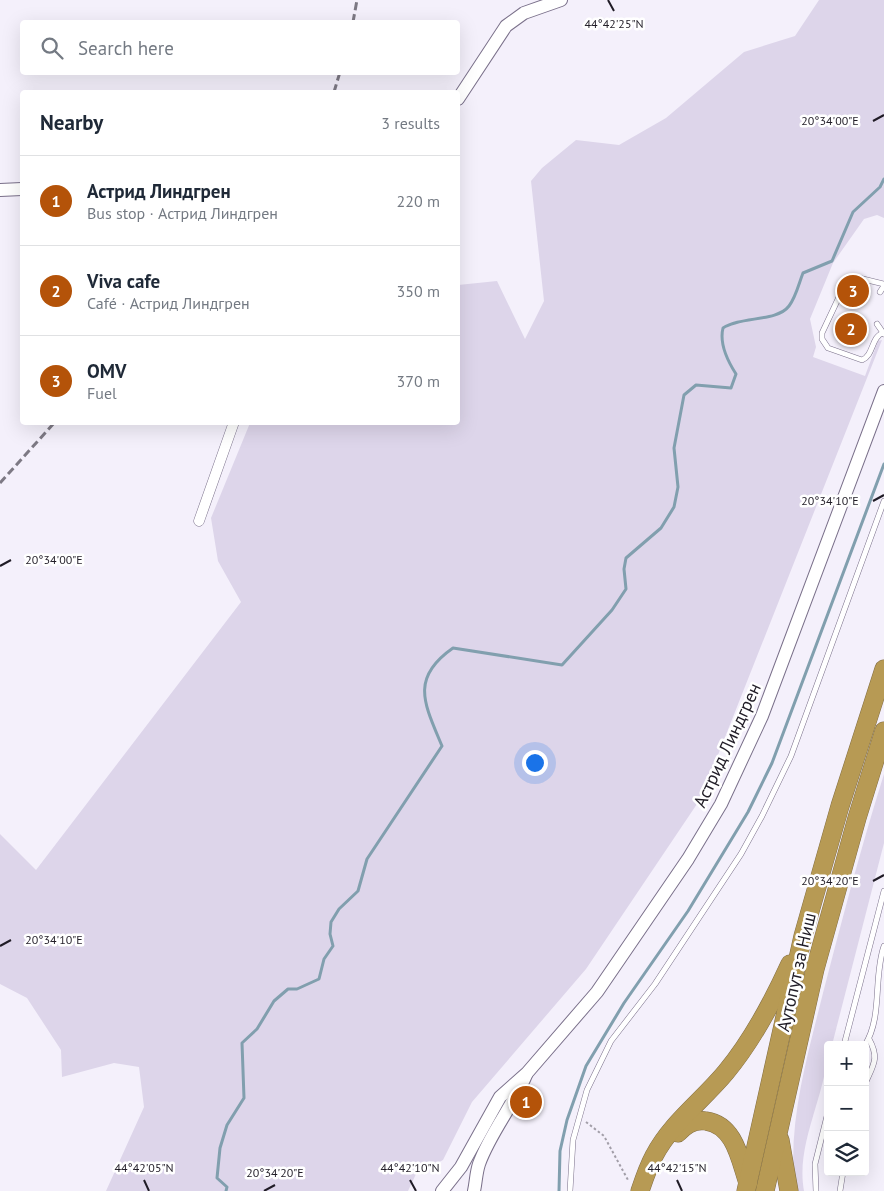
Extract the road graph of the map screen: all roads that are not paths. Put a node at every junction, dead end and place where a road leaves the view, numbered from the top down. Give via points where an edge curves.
1 (562, 0) edge
2 (460, 96) edge
3 (20, 189) edge
4 (0, 190) edge
5 (884, 285) edge
6 (880, 292) dead end
7 (877, 324) dead end
8 (884, 333) edge
9 (884, 391) edge
10 (233, 425) edge
11 (884, 501) edge
12 (199, 521) dead end
13 (884, 669) edge
14 (884, 731) edge
15 (884, 891) edge
16 (802, 936) junction
17 (884, 946) edge
18 (884, 986) edge
19 (877, 995) junction
20 (845, 1041) edge
21 (867, 1041) edge
22 (869, 1044) edge
23 (527, 1073) junction
24 (869, 1074) edge
25 (824, 1129) edge
26 (779, 1130) junction
27 (842, 1176) edge
28 (634, 1185) edge
29 (747, 1187) edge
30 (442, 1191) edge
31 (474, 1191) edge
32 (570, 1191) edge
33 (648, 1191) edge
34 (765, 1191) edge
35 (789, 1191) edge
36 (816, 1191) edge
37 (840, 1191) edge

1 - 2 street via 524,14 506,26
3 - 4 street
5 - 6 lane
5 - 8 lane via 855,277 847,280 822,339 828,348 862,360 868,358 877,336
7 - 8 lane
9 - 23 street, Астрид Линдгрен via 762,716 721,804 688,860 597,992
10 - 12 street
11 - 32 lane via 791,756 762,816 741,854 660,976 611,1041 587,1090 573,1140
13 - 16 highway, Аутопут за Ниш
14 - 26 highway, Аутопут за Ниш via 818,960
15 - 20 lane
16 - 28 highway via 787,971 749,1040 712,1088 668,1134
16 - 29 highway, Аутопут за Ниш
17 - 19 lane
18 - 19 lane
19 - 21 lane
22 - 24 lane via 876,1053
23 - 30 street, Астрид Линдгрен via 500,1097 461,1167
23 - 31 street, Астрид Линдгрен via 486,1148
25 - 36 lane via 816,1164
26 - 34 highway, Аутопут за Ниш
26 - 35 highway
27 - 37 lane
29 - 33 highway via 732,1138 718,1125 702,1120 686,1126 666,1148

